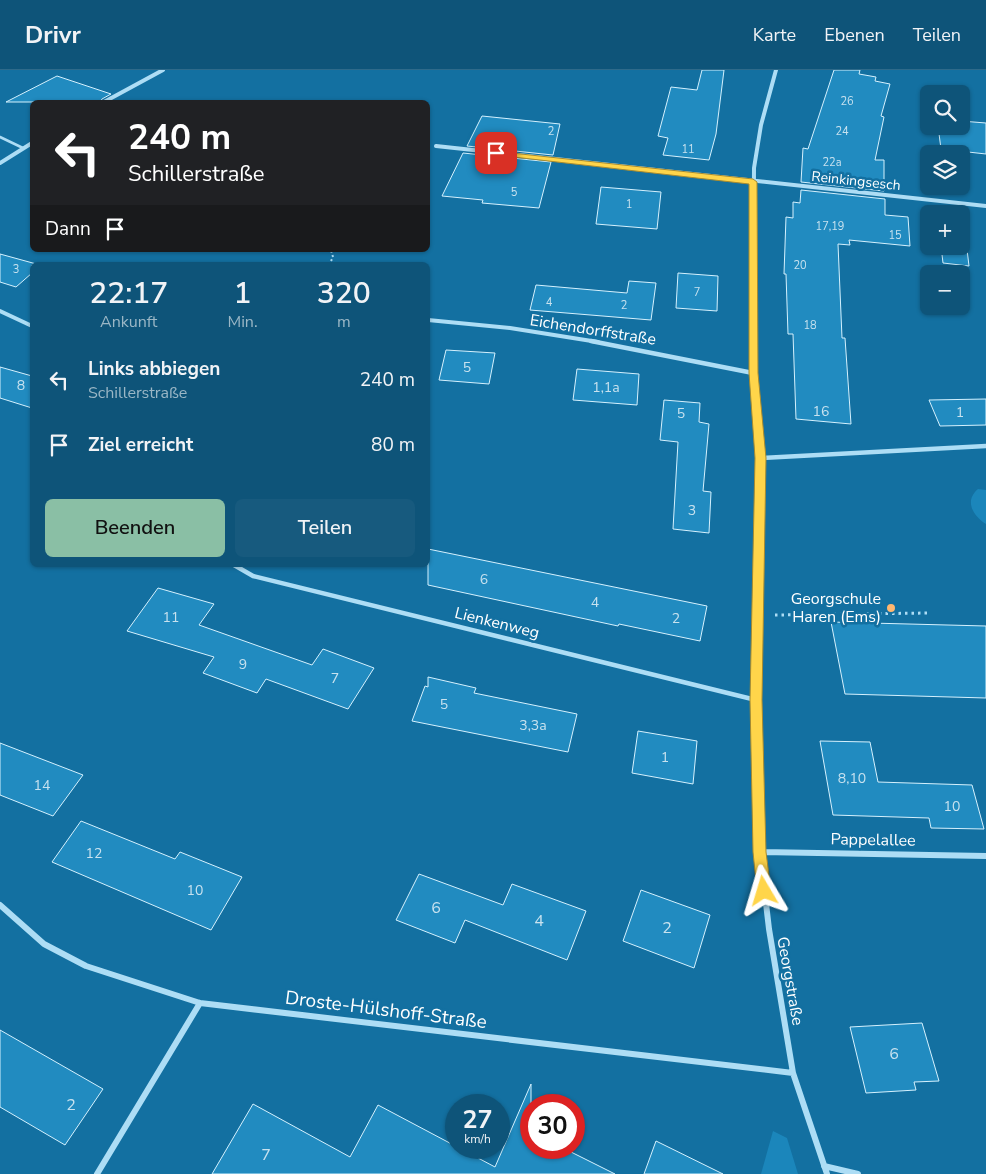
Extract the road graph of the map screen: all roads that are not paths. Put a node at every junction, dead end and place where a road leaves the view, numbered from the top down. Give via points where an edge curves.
1 (154, 70) edge
2 (776, 70) edge
3 (161, 71) edge
4 (108, 100) edge
5 (0, 137) edge
6 (30, 144) edge
7 (436, 146) dead end
8 (23, 148) junction
9 (30, 150) edge
10 (0, 163) edge
11 (753, 182) junction
12 (986, 206) edge
13 (0, 310) edge
14 (430, 320) edge
15 (30, 325) edge
16 (753, 373) junction
17 (986, 446) edge
18 (760, 458) junction
19 (237, 567) edge
20 (756, 700) junction
21 (760, 852) junction
22 (986, 856) edge
23 (0, 906) edge
24 (200, 1003) junction
25 (794, 1073) junction
26 (824, 1166) junction
27 (97, 1174) edge
28 (827, 1174) edge
29 (858, 1174) edge

1 - 3 street
2 - 11 street, Georgstraße via 755,151
3 - 4 street
5 - 8 lane
6 - 8 street
7 - 11 street, Reinkingsesch
8 - 9 street
8 - 10 street
11 - 12 street, Reinkingsesch
11 - 16 street, Georgstraße
13 - 15 street
14 - 16 street, Eichendorffstraße via 480,324 663,354
16 - 18 street, Georgstraße
17 - 18 street
18 - 20 street, Georgstraße
19 - 20 street, Lienkenweg via 253,576
20 - 21 street, Georgstraße
21 - 22 street, Pappelallee
21 - 25 street, Georgstraße via 769,929
23 - 24 street, Droste-Hülshoff-Straße via 44,944 86,966
24 - 25 street, Droste-Hülshoff-Straße
24 - 27 street
25 - 26 street, Georgstraße
26 - 28 street, Georgstraße
26 - 29 street

